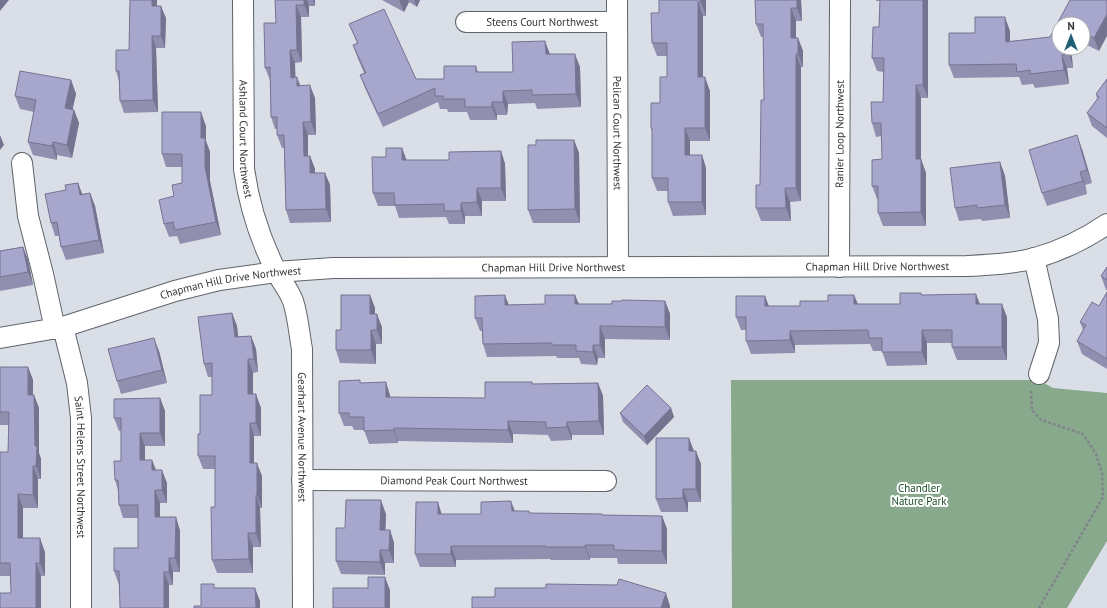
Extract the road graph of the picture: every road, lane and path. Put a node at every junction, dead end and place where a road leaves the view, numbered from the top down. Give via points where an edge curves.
1 (243, 0) edge
2 (617, 0) edge
3 (840, 0) edge
4 (466, 22) dead end
5 (617, 22) junction
6 (22, 163) dead end
7 (1107, 224) edge
8 (1034, 258) junction
9 (618, 267) junction
10 (839, 267) junction
11 (276, 272) junction
12 (59, 328) junction
13 (0, 338) edge
14 (1039, 374) joint
15 (302, 480) junction
16 (606, 481) dead end
17 (81, 608) edge
18 (303, 608) edge
19 (1039, 608) edge

1 - 11 street, Ashland Court Northwest via 244,169 252,210
2 - 5 street, Pelican Court Northwest
3 - 10 street, Ranier Loop Northwest
4 - 5 street, Steens Court Northwest
5 - 9 street, Pelican Court Northwest
6 - 12 street, Saint Helens Street Northwest via 28,216
7 - 8 street, Chapman Hill Drive Northwest via 1073,243
8 - 10 street, Chapman Hill Drive Northwest via 967,266
8 - 14 street via 1048,319 1049,343
9 - 10 street, Chapman Hill Drive Northwest
9 - 11 street, Chapman Hill Drive Northwest via 333,268
11 - 12 street, Chapman Hill Drive Northwest via 219,280 174,291
11 - 15 street, Gearhart Avenue Northwest via 292,300 302,349
12 - 13 street, Chapman Hill Drive Northwest
12 - 17 street, Saint Helens Street Northwest via 77,383 81,418
14 - 19 path via 1031,387 1032,410 1041,420 1083,434 1096,454 1102,473 1103,497
15 - 16 street, Diamond Peak Court Northwest
15 - 18 street, Gearhart Avenue Northwest

